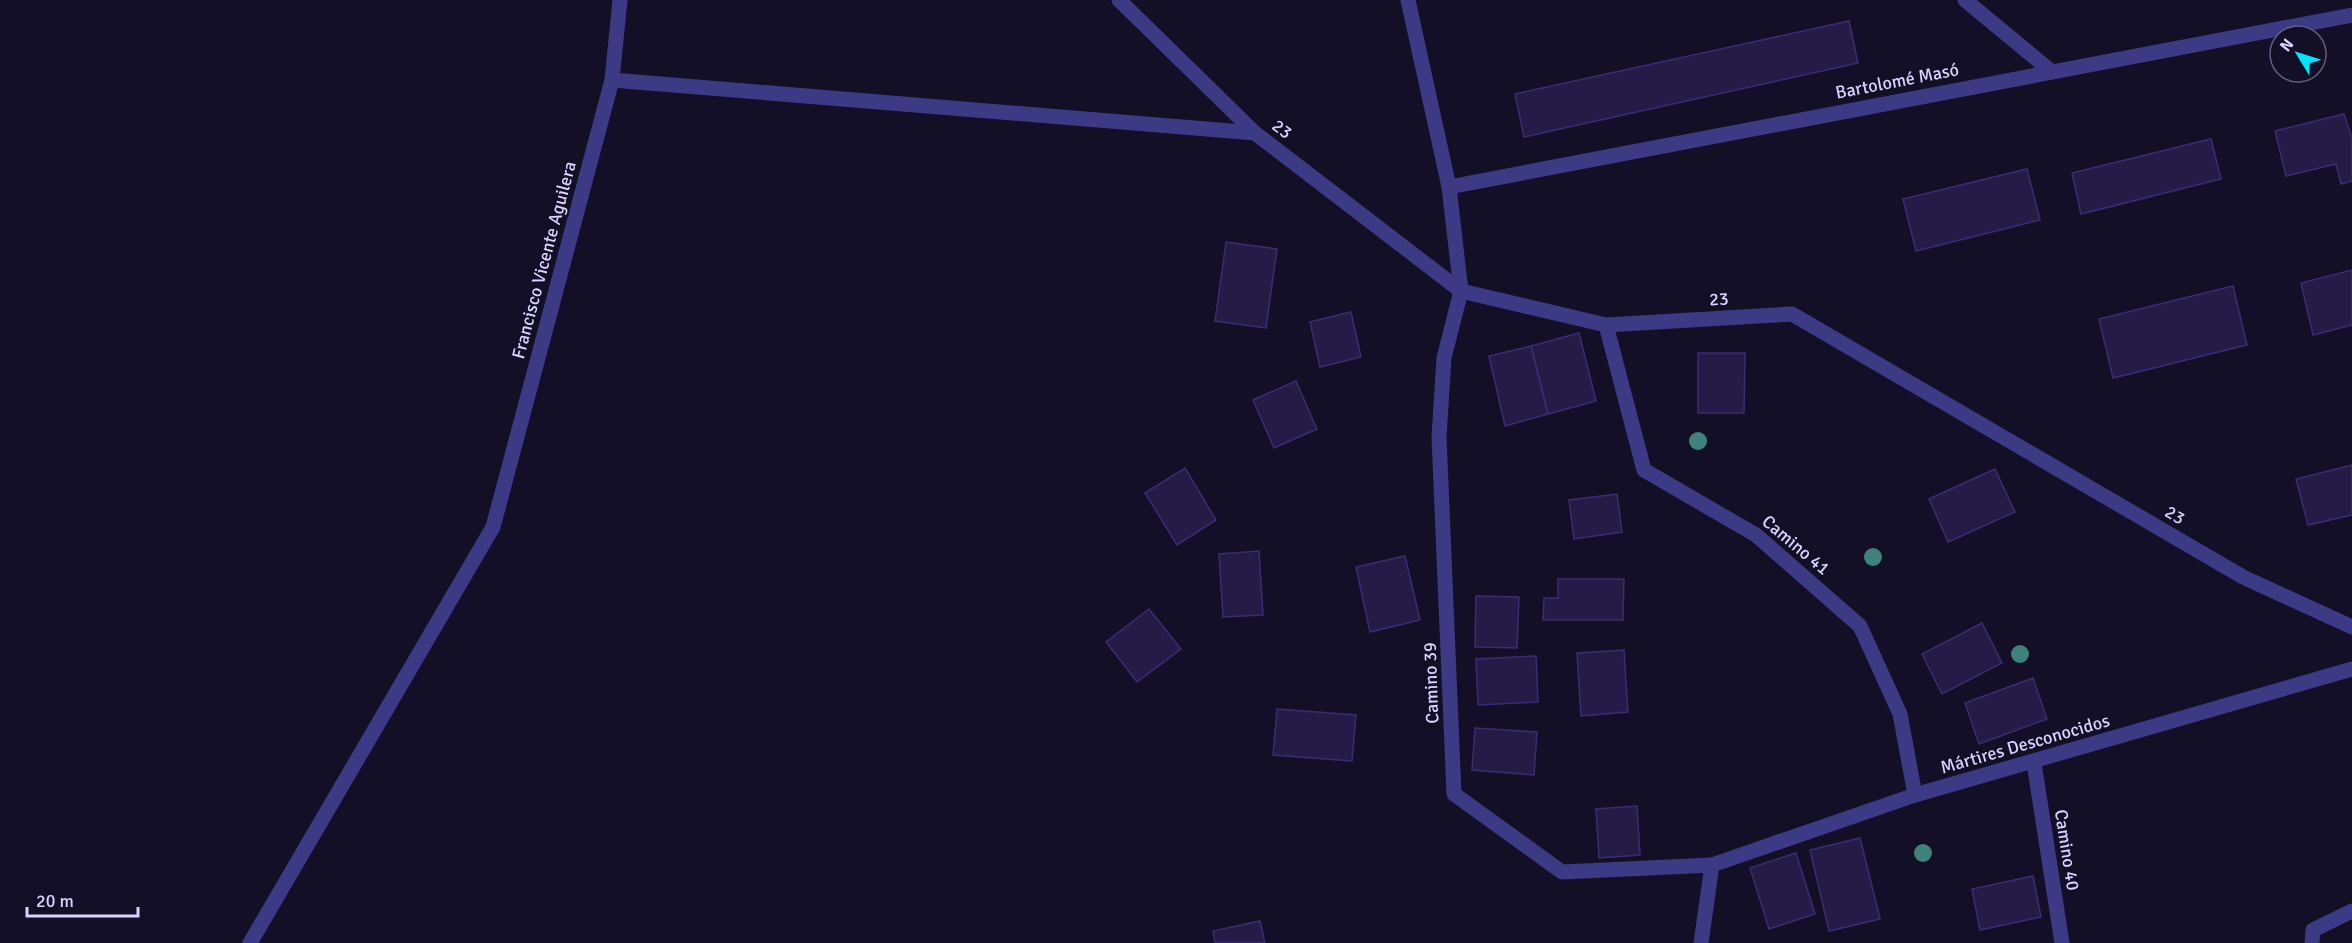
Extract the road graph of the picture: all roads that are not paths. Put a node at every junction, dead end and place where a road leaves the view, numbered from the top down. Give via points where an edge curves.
1 (620, 0) edge
2 (1119, 0) edge
3 (1408, 0) edge
4 (1965, 0) edge
5 (2352, 15) edge
6 (2052, 72) junction
7 (612, 80) junction
8 (1255, 134) junction
9 (1449, 187) junction
10 (1461, 291) junction
11 (1606, 325) junction
12 (2352, 627) edge
13 (2352, 669) edge
14 (2034, 763) junction
15 (1915, 795) junction
16 (1712, 865) junction
17 (2352, 911) edge
18 (250, 943) edge
19 (1701, 943) edge
20 (2062, 943) edge
21 (2312, 943) edge

1 - 7 street, Francisco Vicente Aguilera
2 - 8 street, 23
3 - 9 street
4 - 6 street
5 - 6 street, Bartolomé Masó
6 - 9 street, Bartolomé Masó
7 - 8 street
7 - 18 street, Francisco Vicente Aguilera via 493,527
8 - 10 street, 23
9 - 10 street
10 - 11 street, 23
10 - 16 street, Camino 39 via 1444,358 1439,437 1454,794 1562,872
11 - 12 street, 23 via 1792,314 2243,577
11 - 15 street, Camino 41 via 1644,470 1756,535 1860,626 1900,714
13 - 14 street, Mártires Desconocidos
14 - 15 street, Mártires Desconocidos
14 - 20 street, Camino 40
15 - 16 street, Mártires Desconocidos
16 - 19 street
17 - 21 street via 2313,930

